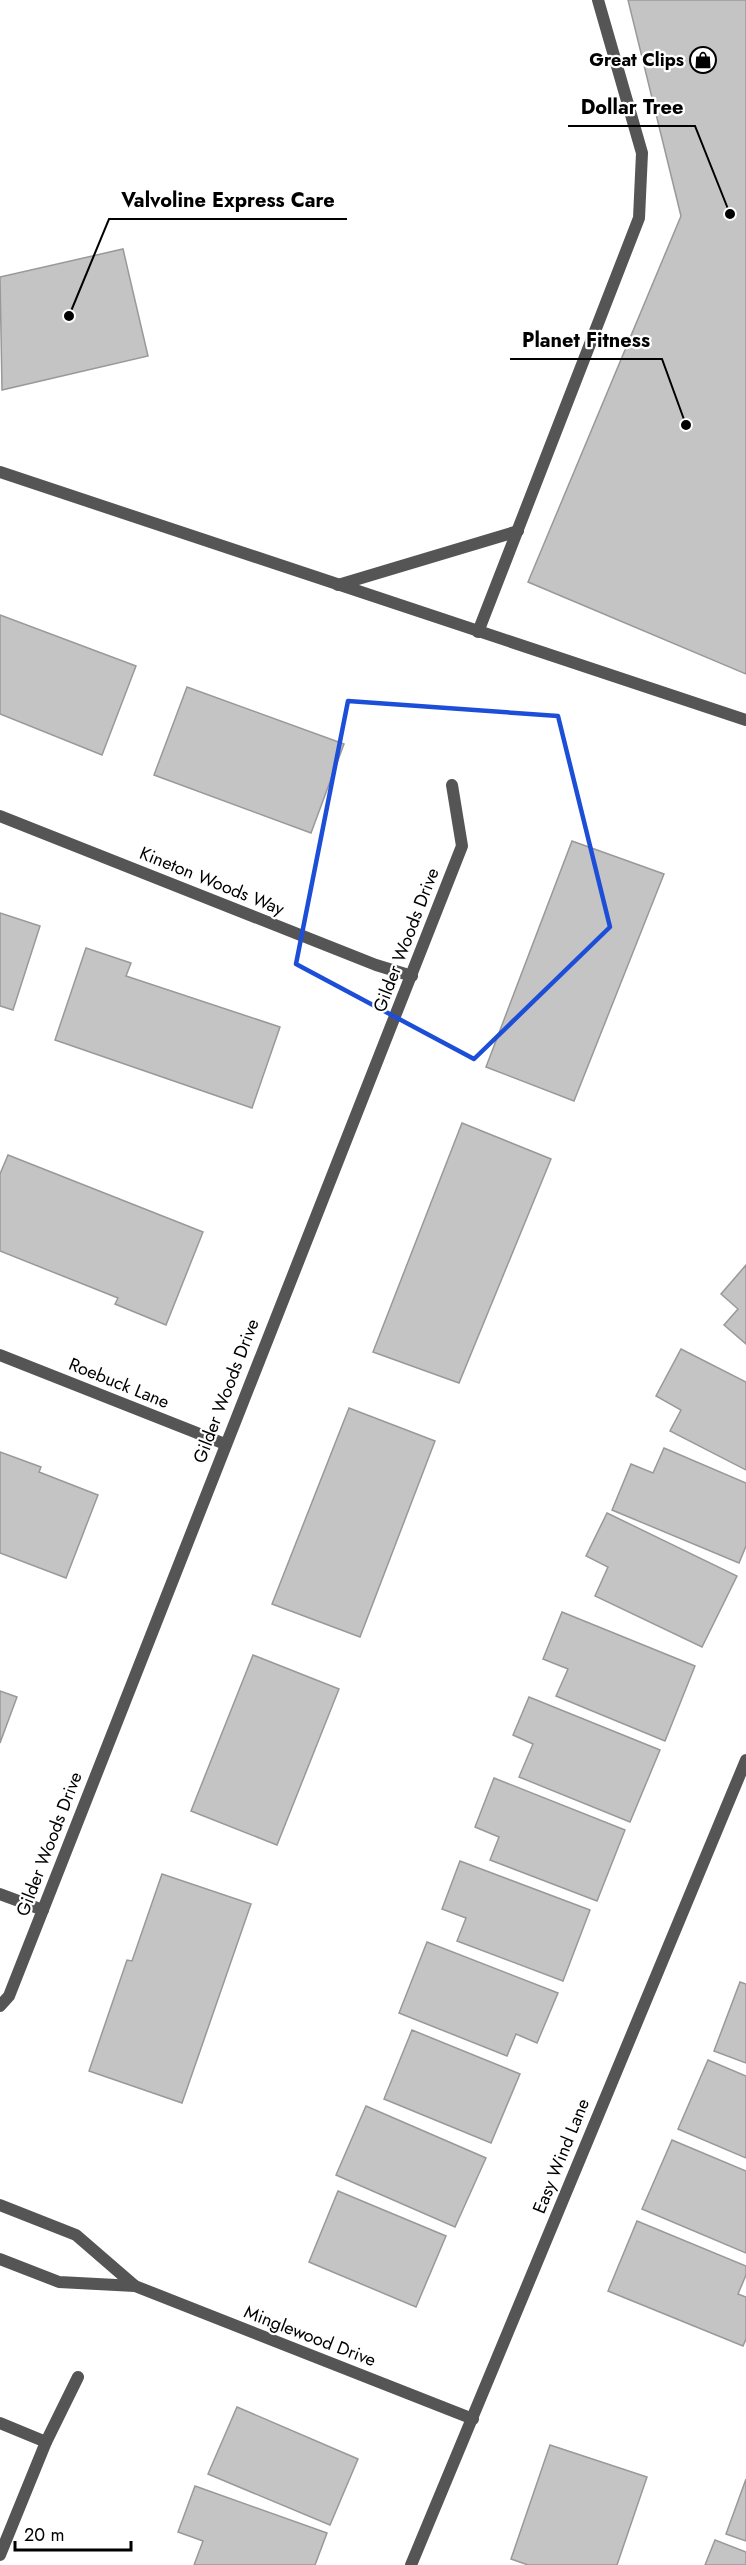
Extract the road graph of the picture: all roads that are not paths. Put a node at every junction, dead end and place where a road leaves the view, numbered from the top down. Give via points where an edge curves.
1 (598, 0) edge
2 (0, 472) edge
3 (518, 531) junction
4 (338, 585) junction
5 (478, 632) junction
6 (746, 720) edge
7 (452, 785) dead end
8 (0, 816) edge
9 (412, 975) junction
10 (0, 1355) edge
11 (225, 1444) junction
12 (746, 1760) edge
13 (0, 1894) edge
14 (43, 1910) junction
15 (0, 2006) edge
16 (0, 2205) edge
17 (0, 2259) edge
18 (135, 2286) junction
19 (78, 2377) dead end
20 (472, 2419) junction
21 (0, 2423) edge
22 (46, 2442) junction
23 (0, 2555) edge
24 (411, 2565) edge

1 - 3 street via 642,153 639,218
2 - 4 street
3 - 4 street
3 - 5 street
4 - 5 street
5 - 6 street
7 - 9 street, Gilder Woods Drive via 462,846
8 - 9 street, Kineton Woods Way via 376,965
9 - 11 street, Gilder Woods Drive
10 - 11 street, Roebuck Lane
11 - 14 street, Gilder Woods Drive
12 - 20 street, Easy Wind Lane
13 - 14 street
14 - 15 street, Gilder Woods Drive via 9,1996
16 - 18 street, Minglewood Drive via 76,2235
17 - 18 street, Minglewood Drive via 59,2282
18 - 20 street, Minglewood Drive
19 - 22 street
20 - 24 street, Easy Wind Lane
21 - 22 street
22 - 23 street

